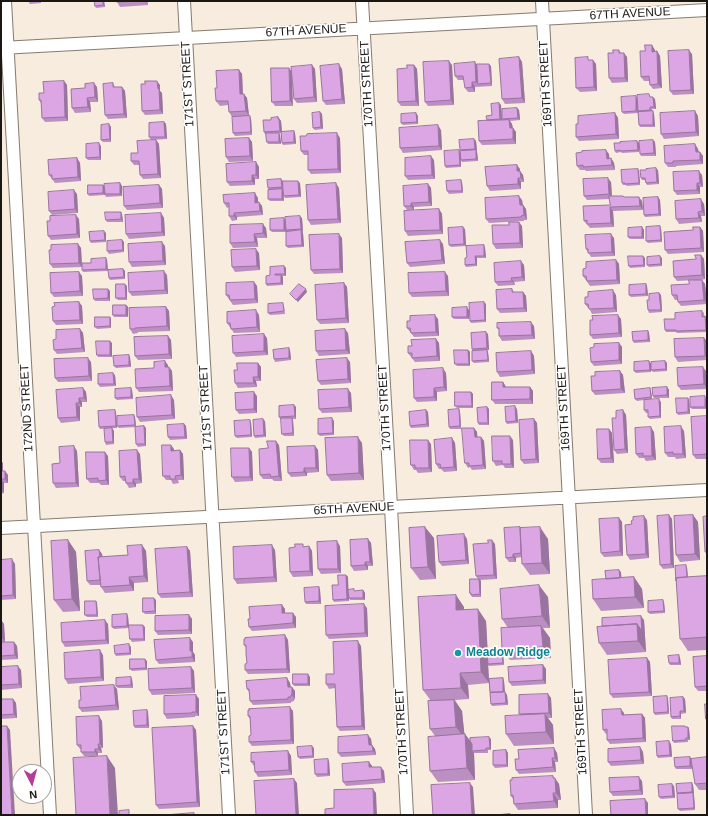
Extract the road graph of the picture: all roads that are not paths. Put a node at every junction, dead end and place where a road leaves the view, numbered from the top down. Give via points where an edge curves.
1 (5, 1) edge
2 (184, 1) edge
3 (362, 1) edge
4 (542, 1) edge
5 (707, 10) edge
6 (543, 18) junction
7 (364, 28) junction
8 (186, 38) junction
9 (4, 48) edge
10 (707, 490) edge
11 (569, 498) junction
12 (391, 507) junction
13 (212, 517) junction
14 (33, 527) junction
15 (1, 528) edge
16 (50, 815) edge
17 (228, 815) edge
18 (407, 815) edge
19 (586, 815) edge

1 - 9 street, 172ND STREET
2 - 8 street, 171ST STREET
3 - 7 street, 170TH STREET
4 - 6 street, 169TH STREET
5 - 6 street, 67TH AVENUE
6 - 7 street, 67TH AVENUE
6 - 11 street, 169TH STREET
7 - 8 street, 67TH AVENUE
7 - 12 street, 170TH STREET
8 - 9 street, 67TH AVENUE
8 - 13 street, 171ST STREET
9 - 14 street, 172ND STREET
10 - 11 street, 65TH AVENUE
11 - 12 street, 65TH AVENUE
11 - 19 street, 169TH STREET
12 - 13 street, 65TH AVENUE
12 - 18 street, 170TH STREET
13 - 14 street, 65TH AVENUE
13 - 17 street, 171ST STREET
14 - 15 street, 65TH AVENUE
14 - 16 street, 172ND STREET

